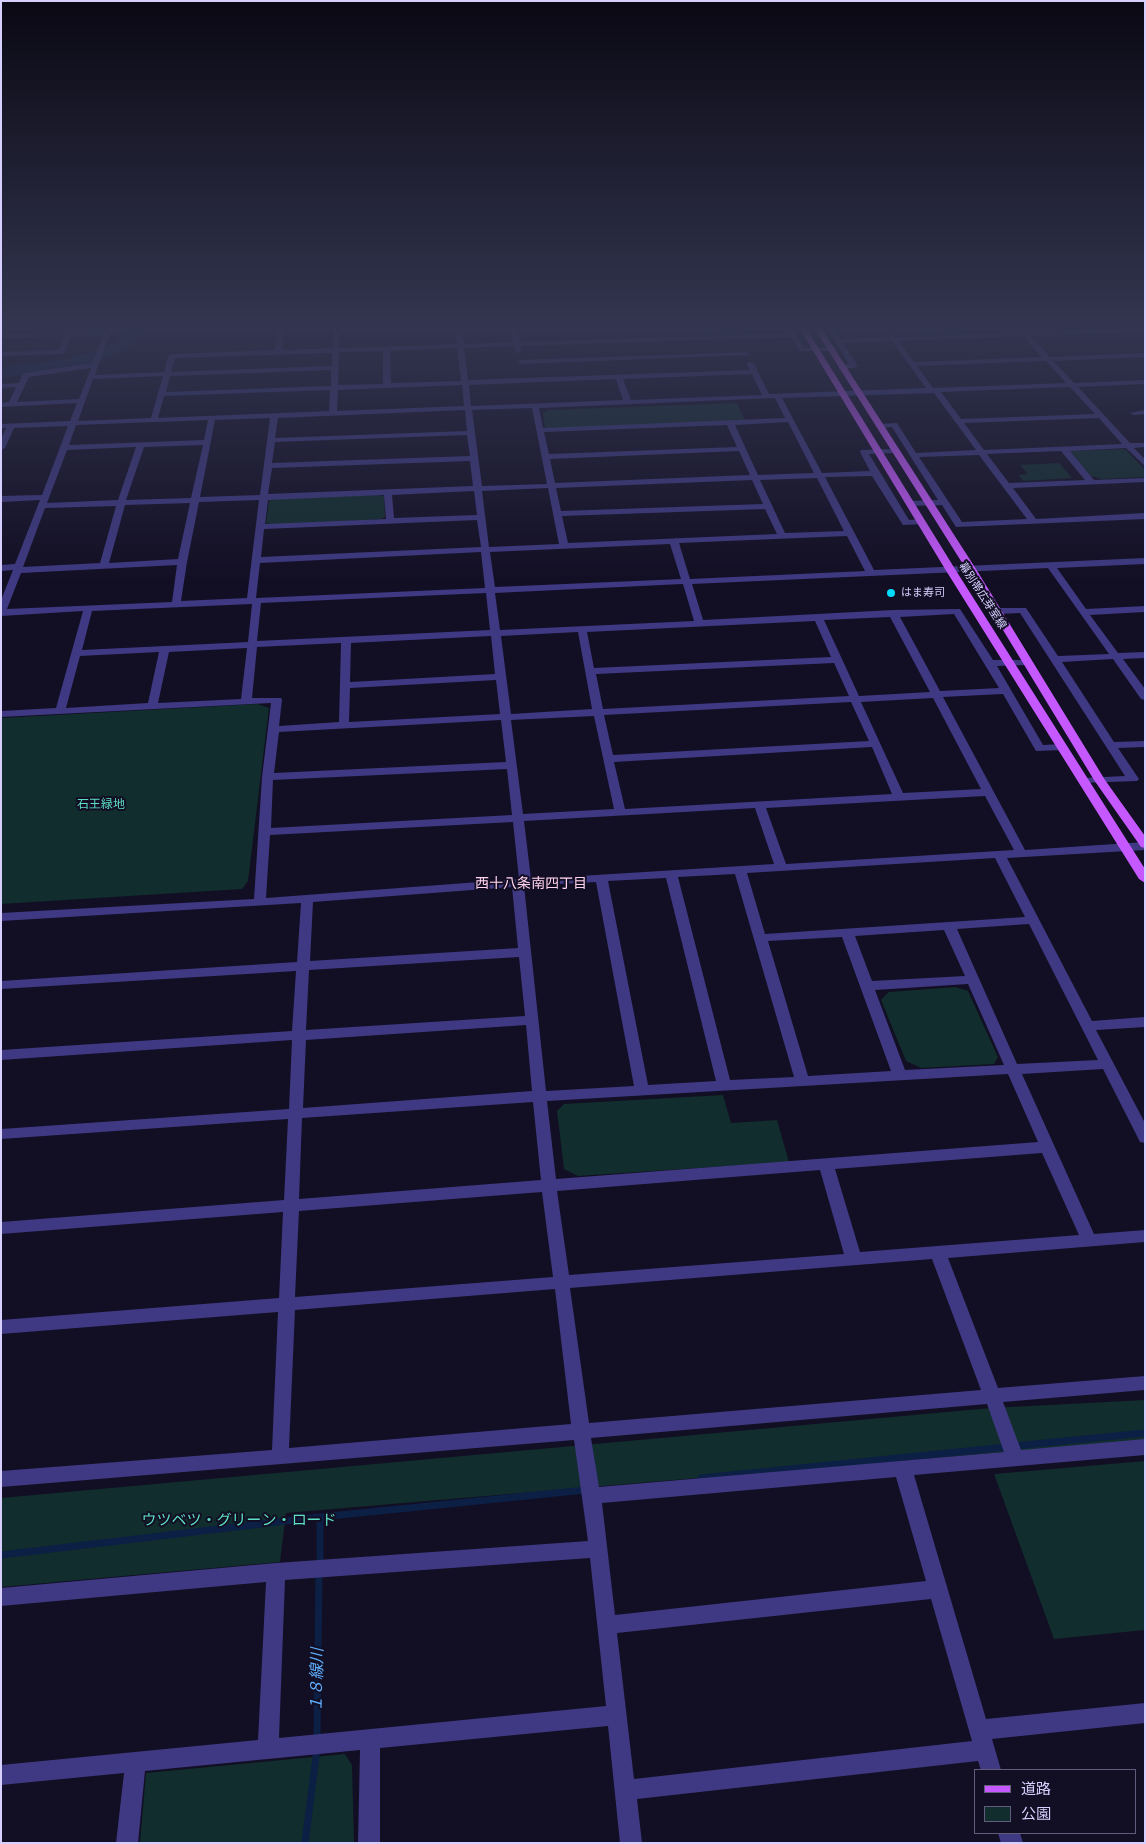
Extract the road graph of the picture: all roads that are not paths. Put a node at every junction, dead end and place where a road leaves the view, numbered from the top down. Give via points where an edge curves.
1 (78, 412) edge
2 (156, 412) edge
3 (386, 412) edge
4 (469, 412) edge
5 (536, 412) edge
6 (786, 412) edge
7 (855, 412) edge
8 (870, 412) edge
9 (952, 412) edge
10 (1097, 412) edge
11 (1145, 412) edge
12 (1134, 413) dead end
13 (333, 414) joint
14 (274, 416) junction
15 (1101, 416) junction
16 (212, 418) junction
17 (154, 420) junction
18 (790, 420) junction
19 (959, 421) junction
20 (74, 423) junction
21 (730, 423) junction
22 (1, 426) edge
23 (11, 426) junction
24 (879, 426) junction
25 (540, 430) junction
26 (472, 433) junction
27 (272, 440) junction
28 (207, 442) junction
29 (141, 445) junction
30 (1145, 445) edge
31 (1128, 446) junction
32 (1, 448) edge
33 (63, 448) junction
34 (741, 449) junction
35 (1064, 449) junction
36 (895, 451) junction
37 (878, 452) junction
38 (983, 452) junction
39 (914, 455) junction
40 (546, 457) junction
41 (474, 458) junction
42 (1145, 464) edge
43 (269, 466) junction
44 (875, 472) junction
45 (819, 475) junction
46 (754, 477) junction
47 (1145, 480) edge
48 (1091, 482) junction
49 (551, 486) junction
50 (1008, 486) junction
51 (478, 489) junction
52 (388, 492) junction
53 (265, 497) junction
54 (1, 499) edge
55 (196, 500) junction
56 (43, 502) junction
57 (944, 502) junction
58 (122, 503) junction
59 (928, 503) junction
60 (911, 504) junction
61 (767, 506) junction
62 (557, 514) junction
63 (1145, 516) edge
64 (481, 517) junction
65 (390, 521) junction
66 (922, 522) junction
67 (1034, 522) junction
68 (260, 527) junction
69 (849, 533) junction
70 (782, 536) junction
71 (674, 541) junction
72 (564, 546) junction
73 (485, 550) junction
74 (257, 560) junction
75 (1145, 561) edge
76 (182, 562) junction
77 (1050, 565) junction
78 (104, 566) junction
79 (1, 568) edge
80 (18, 568) junction
81 (971, 568) junction
82 (950, 569) junction
83 (871, 573) junction
84 (686, 581) junction
85 (490, 590) junction
86 (254, 601) junction
87 (176, 604) junction
88 (88, 609) junction
89 (1145, 609) edge
90 (998, 611) junction
91 (1, 612) edge
92 (1084, 612) junction
93 (893, 613) junction
94 (818, 617) junction
95 (699, 623) junction
96 (582, 629) junction
97 (495, 633) junction
98 (346, 639) junction
99 (252, 644) junction
100 (165, 649) junction
101 (76, 652) junction
102 (1145, 655) edge
103 (1116, 656) junction
104 (1055, 659) junction
105 (836, 660) junction
106 (1010, 662) junction
107 (1027, 662) junction
108 (990, 663) junction
109 (590, 671) junction
110 (502, 677) junction
111 (346, 685) junction
112 (1006, 691) junction
113 (936, 694) junction
114 (1145, 697) edge
115 (855, 699) junction
116 (246, 702) junction
117 (152, 707) junction
118 (60, 711) junction
119 (598, 712) junction
120 (1, 714) edge
121 (506, 718) junction
122 (344, 725) junction
123 (274, 729) junction
124 (874, 744) junction
125 (1145, 744) edge
126 (1111, 745) junction
127 (1062, 747) junction
128 (609, 759) junction
129 (511, 765) junction
130 (268, 777) junction
131 (1100, 780) junction
132 (1084, 782) junction
133 (988, 792) junction
134 (899, 796) junction
135 (759, 804) junction
136 (620, 812) junction
137 (518, 818) junction
138 (265, 832) junction
139 (1145, 846) edge
140 (1125, 847) junction
141 (1021, 853) junction
142 (999, 854) junction
143 (781, 867) junction
144 (740, 870) junction
145 (671, 874) junction
146 (601, 878) junction
147 (1145, 879) edge
148 (522, 883) junction
149 (307, 898) junction
150 (260, 902) junction
151 (1, 917) edge
152 (1032, 920) junction
153 (949, 926) junction
154 (847, 932) junction
155 (759, 938) junction
156 (526, 952) junction
157 (303, 966) junction
158 (971, 980) junction
159 (1, 985) edge
160 (868, 986) junction
161 (532, 1020) junction
162 (1145, 1022) edge
163 (1087, 1026) junction
164 (299, 1036) junction
165 (1, 1055) edge
166 (1106, 1064) junction
167 (1013, 1070) junction
168 (900, 1076) junction
169 (803, 1082) junction
170 (724, 1085) junction
171 (642, 1091) junction
172 (540, 1096) junction
173 (296, 1113) junction
174 (1, 1134) edge
175 (1145, 1138) edge
176 (1047, 1147) junction
177 (826, 1164) junction
178 (549, 1185) junction
179 (291, 1205) junction
180 (1, 1228) edge
181 (1145, 1236) edge
182 (1089, 1241) junction
183 (938, 1253) junction
184 (854, 1260) junction
185 (561, 1283) junction
186 (287, 1305) junction
187 (1, 1327) edge
188 (1145, 1383) edge
189 (992, 1395) junction
190 (581, 1431) junction
191 (1145, 1447) edge
192 (280, 1457) junction
193 (1016, 1459) junction
194 (903, 1470) junction
195 (1, 1479) edge
196 (592, 1496) junction
197 (597, 1549) junction
198 (276, 1572) junction
199 (938, 1589) junction
200 (1, 1597) edge
201 (606, 1625) junction
202 (1145, 1714) edge
203 (616, 1715) junction
204 (979, 1730) junction
205 (370, 1739) junction
206 (268, 1748) junction
207 (985, 1750) junction
208 (136, 1762) junction
209 (991, 1769) edge
210 (1, 1775) edge
211 (625, 1790) junction
212 (127, 1843) edge
213 (369, 1843) edge
214 (631, 1843) edge

1 - 20 street
2 - 17 street
3 - 13 street
4 - 26 street
5 - 25 street
6 - 18 street
7 - 37 main road, 幕別帯広芽室線
8 - 24 main road, 幕別帯広芽室線
9 - 19 street
10 - 15 street
11 - 12 street
13 - 14 street
14 - 16 street
14 - 27 street
15 - 19 street
15 - 31 street
16 - 17 street
16 - 28 street
17 - 20 street
18 - 21 street
18 - 45 street
19 - 38 street
20 - 23 street
20 - 33 street
21 - 25 street
21 - 34 street
22 - 23 street
23 - 32 street
24 - 36 main road, 幕別帯広芽室線
24 - 39 street via 894,425
25 - 40 street
26 - 27 street
26 - 41 street
27 - 43 street
28 - 29 street
28 - 55 street
29 - 33 street
29 - 58 street
30 - 31 street
31 - 35 street
31 - 42 street
33 - 56 street
34 - 40 street
34 - 46 street
35 - 38 street
35 - 48 street
36 - 37 street
36 - 59 main road, 幕別帯広芽室線
37 - 44 street via 864,452
37 - 60 main road, 幕別帯広芽室線
38 - 39 street
38 - 50 street
39 - 57 street
40 - 49 street
41 - 43 street
41 - 51 street
43 - 53 street
44 - 45 street
44 - 66 street via 906,523
45 - 46 street
45 - 69 street
46 - 49 street
46 - 61 street
47 - 48 street
48 - 50 street
49 - 51 street
49 - 62 street
50 - 67 street
51 - 52 street
51 - 64 street
52 - 53 street
52 - 65 street
53 - 55 street
53 - 68 street
54 - 56 street
55 - 58 street
55 - 76 street
56 - 58 street
56 - 80 street
57 - 59 street
57 - 67 street via 959,525
58 - 78 street
59 - 60 street
59 - 81 main road, 幕別帯広芽室線
60 - 66 main road, 幕別帯広芽室線
61 - 62 street
61 - 70 street
62 - 72 street
63 - 67 street
64 - 65 street
64 - 73 street
65 - 68 street
66 - 82 main road, 幕別帯広芽室線
68 - 74 street
69 - 70 street
69 - 83 street
70 - 71 street
71 - 72 street
71 - 84 street
72 - 73 street
73 - 74 street
73 - 85 street
74 - 86 street
75 - 77 street
76 - 78 street
76 - 87 street
77 - 81 street
77 - 92 street
78 - 80 street
79 - 80 street
80 - 91 street
81 - 82 street
81 - 90 main road, 幕別帯広芽室線
82 - 83 street
82 - 106 main road, 幕別帯広芽室線
83 - 84 street
84 - 85 street
84 - 95 street
85 - 86 street
85 - 97 street
86 - 87 street
86 - 99 street
87 - 88 street
88 - 91 street
88 - 101 street
89 - 92 street
90 - 104 street via 1022,610
90 - 107 main road, 幕別帯広芽室線
92 - 103 street
93 - 94 street
93 - 108 street via 957,610
93 - 113 street
94 - 95 street
94 - 105 street
95 - 96 street
96 - 97 street
96 - 109 street
97 - 98 street
97 - 110 street
98 - 99 street
98 - 111 street
99 - 100 street
99 - 116 street
100 - 101 street
100 - 117 street
101 - 118 street
102 - 103 street
103 - 104 street
103 - 114 street
104 - 126 street
105 - 109 street
105 - 115 street
106 - 107 street
106 - 108 street
106 - 127 main road, 幕別帯広芽室線
107 - 131 main road, 幕別帯広芽室線
108 - 112 street
109 - 119 street
110 - 111 street
110 - 121 street
111 - 122 street
112 - 113 street
112 - 127 street via 1040,749
113 - 115 street
113 - 133 street
115 - 119 street
115 - 124 street
116 - 117 street
116 - 123 street via 277,700
117 - 118 street
118 - 120 street
119 - 121 street
119 - 128 street
121 - 122 street
121 - 129 street
122 - 123 street
123 - 130 street
124 - 128 street
124 - 134 street
125 - 126 street
126 - 131 street via 1133,779
127 - 132 main road, 幕別帯広芽室線
128 - 136 street
129 - 130 street
129 - 137 street
130 - 138 street
131 - 132 street
131 - 139 main road, 幕別帯広芽室線
132 - 140 main road, 幕別帯広芽室線
133 - 134 street
133 - 141 street
134 - 135 street
135 - 136 street
135 - 143 street
136 - 137 street
137 - 138 street
137 - 148 street
138 - 150 street
139 - 140 street
140 - 141 street
140 - 147 main road, 幕別帯広芽室線
141 - 142 street
142 - 143 street
142 - 152 street
143 - 144 street
144 - 145 street
144 - 155 street
145 - 146 street
145 - 170 street
146 - 148 street
146 - 171 street
148 - 149 street
148 - 156 street
149 - 150 street
149 - 157 street
150 - 151 street
152 - 153 street
152 - 163 street
153 - 154 street
153 - 158 street
154 - 155 street
154 - 160 street
155 - 169 street
156 - 157 street
156 - 161 street
157 - 159 street
157 - 164 street
158 - 160 street
158 - 167 street
160 - 168 street
161 - 164 street
161 - 172 street
162 - 163 street
163 - 166 street
164 - 165 street
164 - 173 street
166 - 167 street
166 - 175 street
167 - 168 street
167 - 176 street
168 - 169 street
169 - 170 street
170 - 171 street
171 - 172 street
172 - 173 street
172 - 178 street
173 - 174 street
173 - 179 street
176 - 177 street
176 - 182 street
177 - 178 street
177 - 184 street
178 - 179 street
178 - 185 street
179 - 180 street
179 - 186 street
181 - 182 street
182 - 183 street
183 - 184 street
183 - 189 street
184 - 185 street
185 - 186 street
185 - 190 street
186 - 187 street
186 - 192 street
188 - 189 street
189 - 190 street
189 - 193 street
190 - 192 street
190 - 196 street
191 - 193 street
192 - 195 street
193 - 194 street
194 - 196 street
194 - 199 street
196 - 197 street
197 - 198 street
197 - 201 street
198 - 200 street
198 - 206 street
199 - 201 street
199 - 204 street
201 - 203 street
202 - 204 street
203 - 205 street
203 - 211 street
204 - 207 street
205 - 206 street
205 - 213 street
206 - 208 street
207 - 209 street
207 - 211 street
208 - 210 street
208 - 212 street
211 - 214 street

